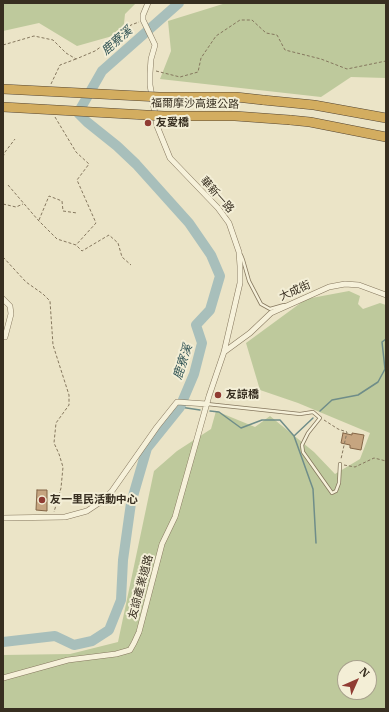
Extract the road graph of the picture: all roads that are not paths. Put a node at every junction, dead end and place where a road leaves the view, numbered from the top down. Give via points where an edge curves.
1 (148, 3) edge
2 (3, 89) edge
3 (3, 107) edge
4 (386, 118) edge
5 (386, 137) edge
6 (239, 252) junction
7 (386, 295) edge
8 (3, 299) edge
9 (300, 301) junction
10 (4, 337) edge
11 (224, 352) junction
12 (207, 404) junction
13 (340, 464) road end
14 (3, 518) edge
15 (3, 678) edge

1 - 6 street, 華新一路 via 143,20 155,45 151,59 150,85 156,122 170,158 218,208 229,223
2 - 4 highway, 福爾摩沙高速公路, bridge via 160,97 236,97 314,105
3 - 5 highway, 福爾摩沙高速公路, bridge via 290,120
6 - 9 lane via 261,304 270,309
6 - 11 street, 華新一路 via 240,283
7 - 9 street, 大成街 via 358,285 345,284 329,287
8 - 10 street via 10,306 11,314
9 - 11 street, 大成街 via 271,313
11 - 12 street, 華新一路
12 - 13 lane via 300,414 313,412 320,418 308,433 302,445 303,452 332,493 339,484
12 - 14 street via 177,402 102,502 81,513 64,517
12 - 15 street, 友諒產業道路 via 175,517 162,544 139,632 130,650 68,660

